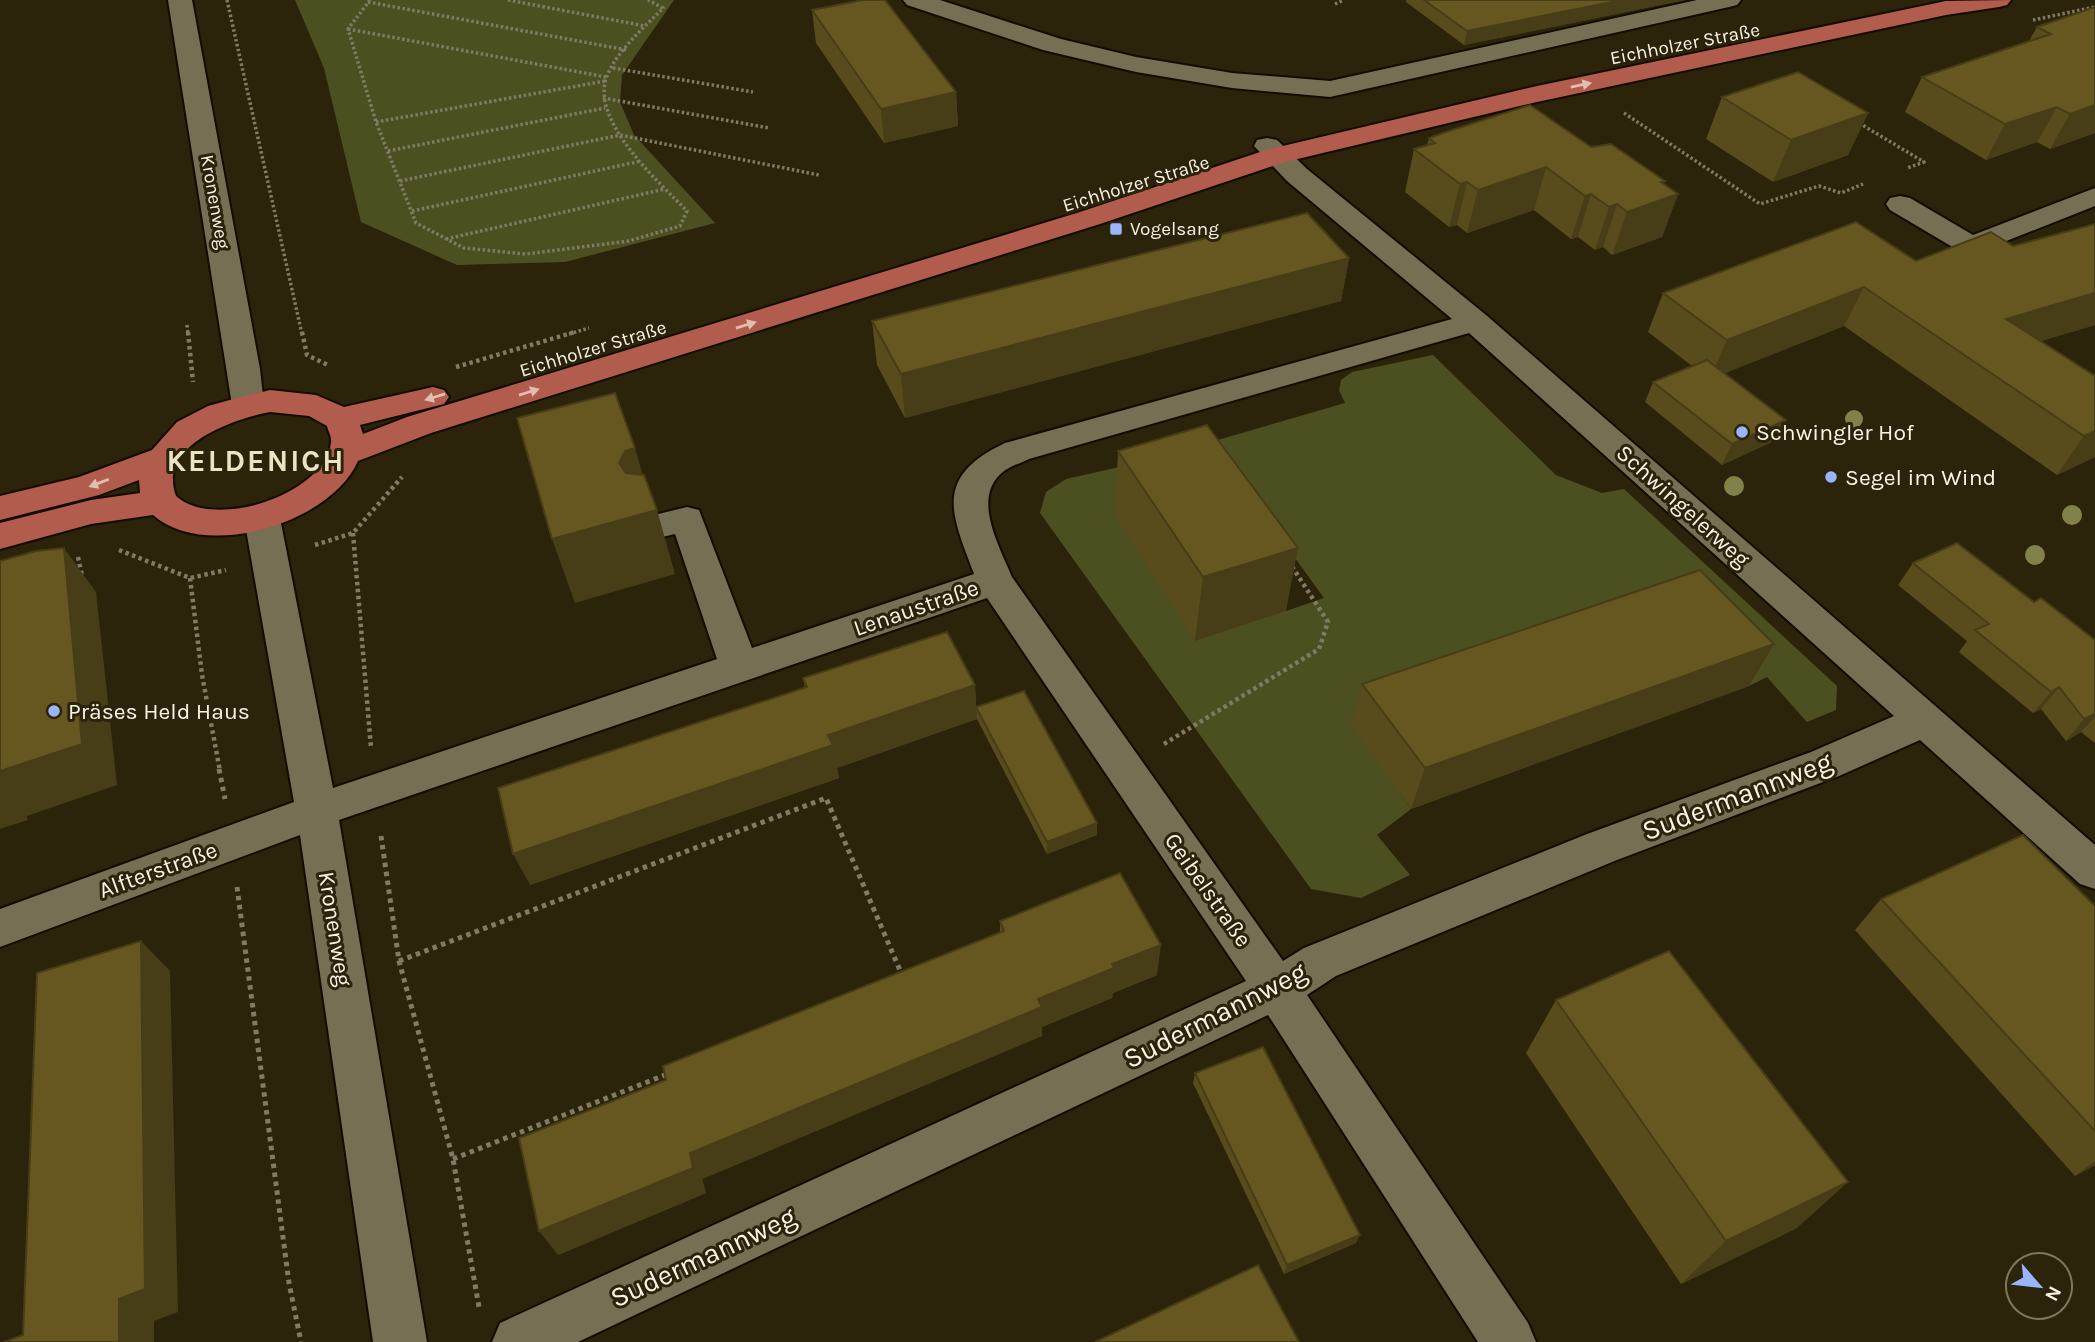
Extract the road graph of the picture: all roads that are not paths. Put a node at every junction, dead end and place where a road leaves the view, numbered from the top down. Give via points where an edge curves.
1 (180, 0) edge
2 (915, 0) edge
3 (1729, 0) edge
4 (1999, 0) edge
5 (1271, 151) junction
6 (2095, 196) edge
7 (1900, 204) dead end
8 (1475, 323) junction
9 (248, 405) junction
10 (340, 419) junction
11 (348, 452) junction
12 (162, 458) junction
13 (161, 502) junction
14 (0, 509) edge
15 (262, 518) junction
16 (658, 526) dead end
17 (0, 536) edge
18 (995, 581) junction
19 (740, 669) junction
20 (1924, 720) junction
21 (317, 812) junction
22 (2095, 871) edge
23 (0, 928) edge
24 (1277, 989) junction
25 (400, 1342) edge
26 (520, 1342) edge
27 (1509, 1342) edge

1 - 9 street, Kronenweg
2 - 3 street, Eichholzer Straße via 1072,50 1200,78 1330,89
4 - 5 main road, Eichholzer Straße via 1788,23 1621,56 1336,125
5 - 8 street, Schwingelerweg
5 -> 10 main road, Eichholzer Straße via 421,401
11 -> 5 main road, Eichholzer Straße via 419,425 1038,234
6 - 7 street via 1971,246
8 - 18 street, Lenaustraße via 1183,416 1017,451 992,463 977,480 971,519
8 - 20 street, Schwingelerweg
9 - 10 main road via 302,402
9 - 12 main road via 197,425
10 - 11 main road via 348,434
11 - 15 main road via 323,486 303,501
12 - 13 main road via 155,482
12 -> 14 main road via 87,487
13 - 15 main road via 201,523
13 - 17 main road via 91,512
15 - 21 street, Kronenweg
16 - 19 street via 687,519
18 - 19 street, Lenaustraße
18 - 24 street, Geibelstraße
19 - 21 street, Lenaustraße
20 - 22 street, Schwingelerweg
20 - 24 street, Sudermannweg via 1825,764 1589,852 1320,962
21 - 23 street, Alfterstraße
21 - 25 street, Kronenweg
24 - 26 street, Sudermannweg
24 - 27 street, Geibelstraße

